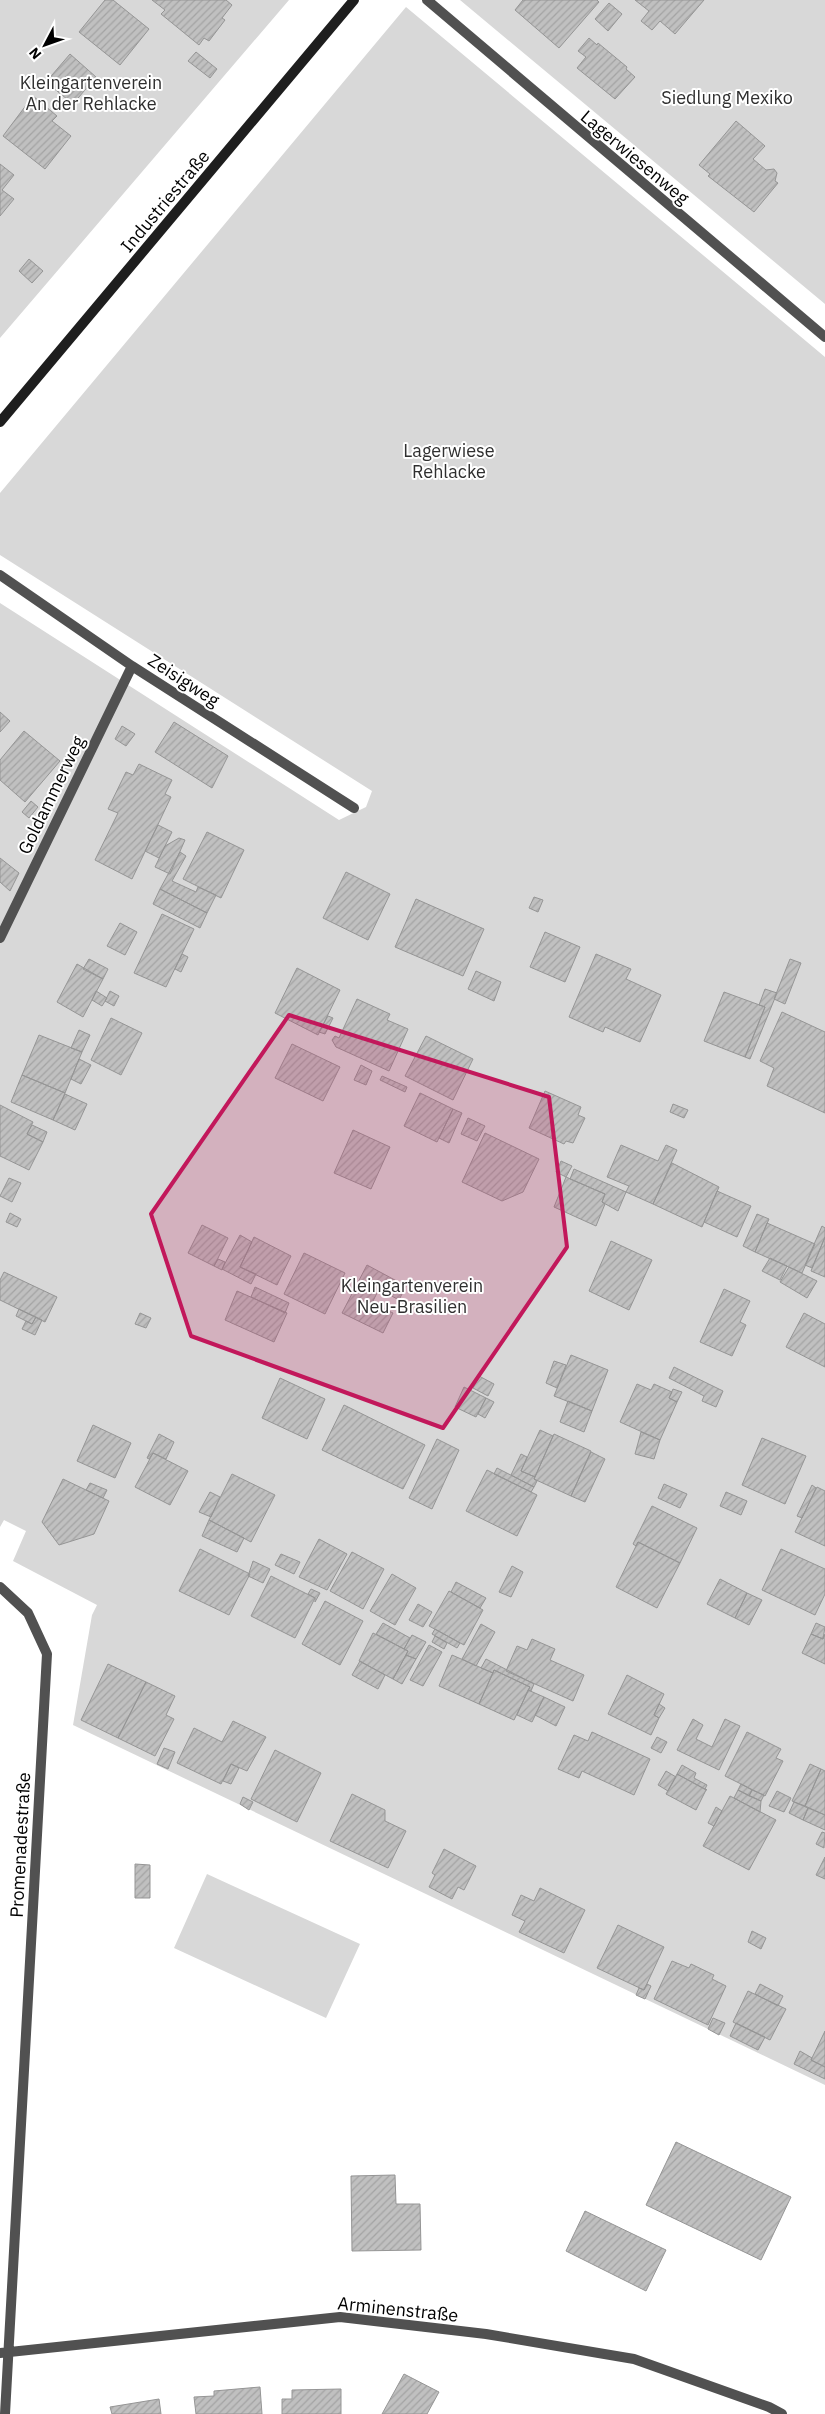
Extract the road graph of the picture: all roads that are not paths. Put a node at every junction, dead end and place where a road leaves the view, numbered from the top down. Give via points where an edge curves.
1 (354, 0) edge
2 (426, 0) edge
3 (825, 337) edge
4 (0, 422) edge
5 (0, 575) edge
6 (132, 666) junction
7 (354, 808) dead end
8 (0, 938) edge
9 (0, 1587) edge
10 (4, 2352) edge
11 (5, 2414) edge
12 (782, 2414) edge

1 - 4 street, Industriestraße
2 - 3 street, Lagerwiesenweg
5 - 6 street, Zeisigweg
6 - 7 street, Zeisigweg
6 - 8 street, Goldammerweg
9 - 10 street, Promenadestraße via 28,1613 48,1654
10 - 11 street, Promenadestraße
10 - 12 street, Arminenstraße via 340,2317 486,2334 634,2359

